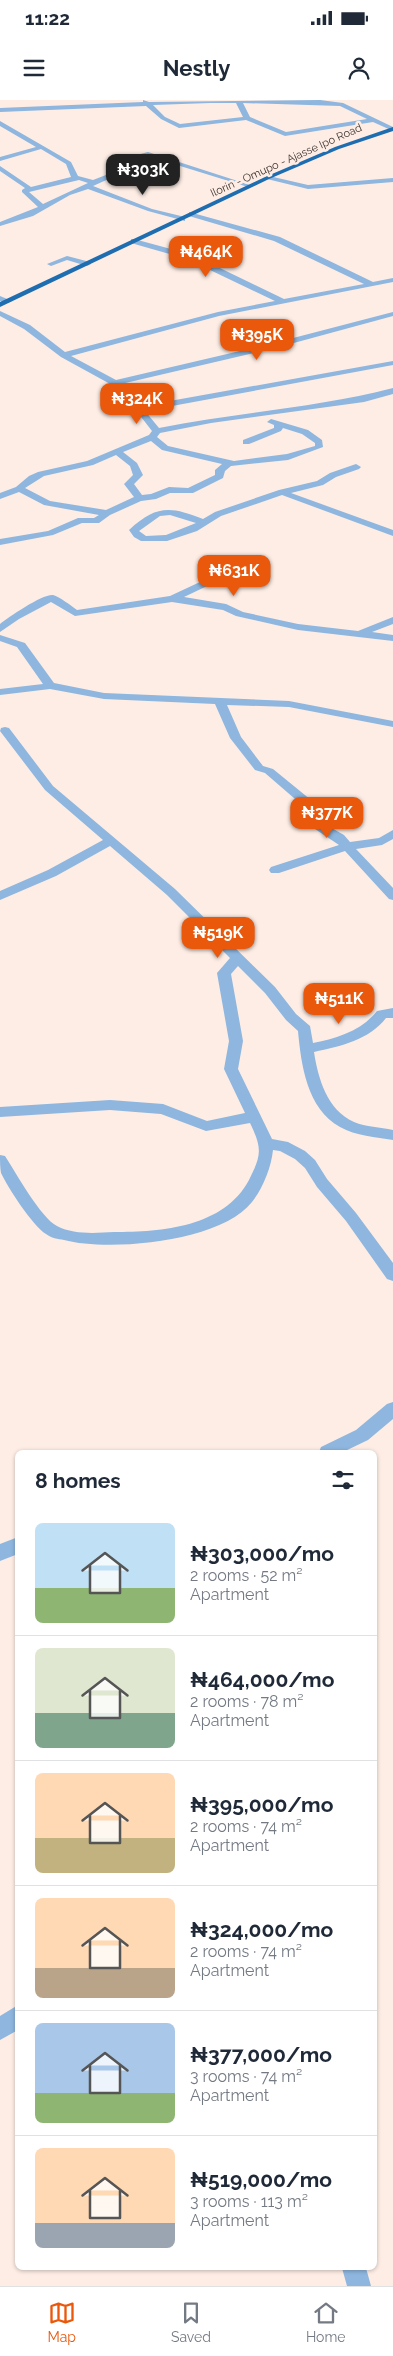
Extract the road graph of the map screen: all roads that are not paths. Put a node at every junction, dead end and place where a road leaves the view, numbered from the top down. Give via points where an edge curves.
1 (238, 101) edge
2 (146, 102) edge
3 (340, 102) edge
4 (0, 110) edge
5 (248, 118) junction
6 (373, 120) junction
7 (0, 123) edge
8 (393, 129) edge
9 (42, 147) junction
10 (0, 158) edge
11 (0, 168) edge
12 (75, 178) junction
13 (269, 178) junction
14 (393, 180) edge
15 (90, 185) junction
16 (250, 186) junction
17 (30, 189) junction
18 (43, 208) junction
19 (192, 214) junction
20 (182, 219) junction
21 (0, 224) edge
22 (134, 241) junction
23 (51, 264) dead end
24 (87, 264) junction
25 (393, 280) edge
26 (372, 285) junction
27 (4, 299) edge
28 (284, 302) junction
29 (0, 305) edge
30 (0, 314) edge
31 (393, 314) edge
32 (64, 355) junction
33 (393, 363) edge
34 (115, 383) junction
35 (393, 391) edge
36 (140, 409) junction
37 (251, 414) junction
38 (278, 424) junction
39 (154, 434) junction
40 (246, 442) dead end
41 (116, 451) junction
42 (230, 463) junction
43 (356, 467) dead end
44 (19, 489) junction
45 (282, 492) junction
46 (0, 496) edge
47 (139, 498) junction
48 (107, 513) junction
49 (204, 523) junction
50 (393, 533) edge
51 (0, 542) edge
52 (245, 564) dead end
53 (172, 599) junction
54 (393, 620) edge
55 (0, 629) edge
56 (362, 634) junction
57 (0, 638) edge
58 (393, 638) edge
59 (50, 686) junction
60 (0, 692) edge
61 (219, 700) junction
62 (393, 724) edge
63 (5, 730) dead end
64 (393, 834) edge
65 (111, 841) junction
66 (348, 846) junction
67 (275, 870) dead end
68 (0, 896) edge
69 (393, 896) edge
70 (238, 958) junction
71 (393, 1014) edge
72 (306, 1049) junction
73 (0, 1112) edge
74 (253, 1117) junction
75 (393, 1135) edge
76 (267, 1144) junction
77 (0, 1160) edge
78 (393, 1275) edge
79 (393, 1409) edge
80 (331, 1450) edge
81 (15, 1546) edge
82 (0, 1553) edge
83 (15, 2018) edge
84 (0, 2029) edge
85 (355, 2270) edge
86 (359, 2286) edge

1 - 2 street
1 - 3 street
1 - 5 street
2 - 4 street
2 - 5 street via 163,118 179,126
3 - 6 street
5 - 6 street via 285,134
6 - 8 street
7 - 9 street
8 - 13 highway, Ilorin - Omupo - Ajasse Ipo Road via 338,148
9 - 10 street
9 - 12 street via 69,163
11 - 17 street
12 - 15 street
12 - 17 street via 53,186
13 - 14 street via 308,187
13 - 16 highway, Ilorin - Omupo - Ajasse Ipo Road
15 - 16 street via 130,168 116,162 148,154
15 - 18 street
15 - 20 street via 150,210
16 - 19 highway, Ilorin - Omupo - Ajasse Ipo Road
17 - 18 street via 24,191
18 - 21 street
19 - 20 highway, Ilorin - Omupo - Ajasse Ipo Road
19 - 26 street via 277,239
20 - 22 highway, Ilorin - Omupo - Ajasse Ipo Road
22 - 24 highway, Ilorin - Omupo - Ajasse Ipo Road
22 - 28 street via 190,257
23 - 24 street via 67,258
24 - 27 highway, Ilorin - Omupo - Ajasse Ipo Road
25 - 26 street
26 - 28 street
27 - 29 highway, Ilorin - Omupo - Ajasse Ipo Road
28 - 32 street via 218,314
30 - 32 street via 26,327
31 - 34 street
32 - 34 street
33 - 36 street via 347,374
34 - 36 street
35 - 37 street via 356,400
36 - 39 street
37 - 38 street
37 - 39 street
38 - 40 street via 278,429
38 - 42 street via 305,432 319,442 320,447 288,457
39 - 41 street
39 - 42 street via 165,448
41 - 44 street via 90,463 41,474
41 - 47 street via 134,465 138,474 130,484
42 - 47 street via 220,470 220,476 205,485
43 - 45 street via 320,483
44 - 46 street
44 - 48 street via 47,503
45 - 49 street via 218,514
45 - 50 street
47 - 48 street
48 - 51 street via 96,521 81,520 50,532
49 - 49 street via 167,538 144,539 134,530 151,518 173,510
52 - 53 street
53 - 55 street via 75,613 51,598
53 - 56 street via 226,607 240,614 298,627
54 - 56 street
56 - 58 street
57 - 59 street via 20,645
59 - 60 street
59 - 61 street via 104,696
61 - 62 street via 289,704
61 - 66 street via 236,738 259,768 269,771 307,802 316,824
63 - 65 street via 49,788
64 - 66 street via 382,841
65 - 68 street
65 - 70 street via 171,892
66 - 67 street
66 - 69 street
70 - 72 street via 305,1029
70 - 74 street via 224,973 236,1040 231,1069
71 - 72 street via 382,1014 373,1025 344,1039
72 - 75 street via 315,1084 336,1117 359,1129
73 - 74 street via 110,1105 162,1110 206,1126
74 - 76 street
76 - 77 street via 264,1165 246,1199 230,1212 208,1224 135,1238 83,1239 52,1231 38,1218
76 - 78 street via 282,1146 310,1164
79 - 80 street via 362,1434
81 - 82 street
83 - 84 street
85 - 86 street

